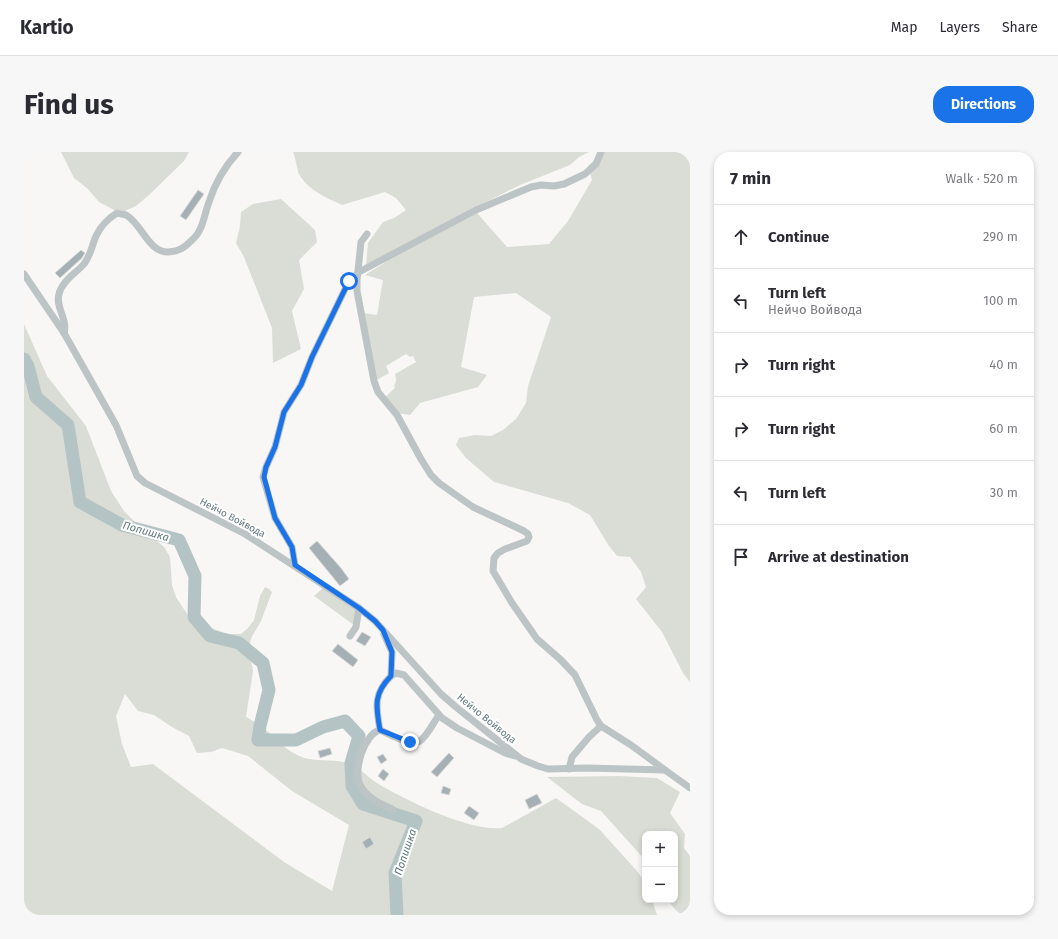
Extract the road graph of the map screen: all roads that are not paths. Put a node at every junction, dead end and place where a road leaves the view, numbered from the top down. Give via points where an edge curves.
1 (238, 152) edge
2 (601, 152) edge
3 (368, 234) dead end
4 (358, 272) junction
5 (24, 274) edge
6 (64, 333) junction
7 (295, 565) junction
8 (359, 608) junction
9 (383, 630) junction
10 (350, 636) dead end
11 (391, 676) junction
12 (439, 715) junction
13 (601, 726) junction
14 (380, 730) junction
15 (521, 758) junction
16 (569, 769) junction
17 (665, 770) junction
18 (690, 788) edge
19 (392, 809) dead end

1 - 6 street via 216,184 201,227 194,239 178,251 165,252 154,247 126,215 117,213 110,218 97,234 91,253 84,264 59,292 58,298 66,327
2 - 4 street via 596,164 585,174 564,184 531,187 476,210
3 - 4 street via 361,242
4 - 7 street via 349,281 301,385 284,412 275,447 266,467 264,477 275,518 292,547
4 - 13 street via 357,291 378,392 397,415 430,475 473,507 528,534 527,541 498,553 494,558 493,571 537,639 575,675
5 - 6 street, Нейчо Войвода
6 - 7 street, Нейчо Войвода via 116,425 137,476 245,534
7 - 8 street, Нейчо Войвода
8 - 9 street, Нейчо Войвода
8 - 10 street via 356,627
9 - 11 street via 392,652
9 - 15 street, Нейчо Войвода via 441,694
11 - 12 street via 396,673 409,679
11 - 14 street via 378,694 376,703
12 - 14 street via 425,736 415,743
12 - 15 street via 457,728 505,753
13 - 16 street via 572,757
13 - 17 street
14 - 19 street via 376,731 365,745 358,778 360,785 374,801
15 - 16 street, Нейчо Войвода via 548,769
16 - 17 street, Нейчо Войвода
17 - 18 street

